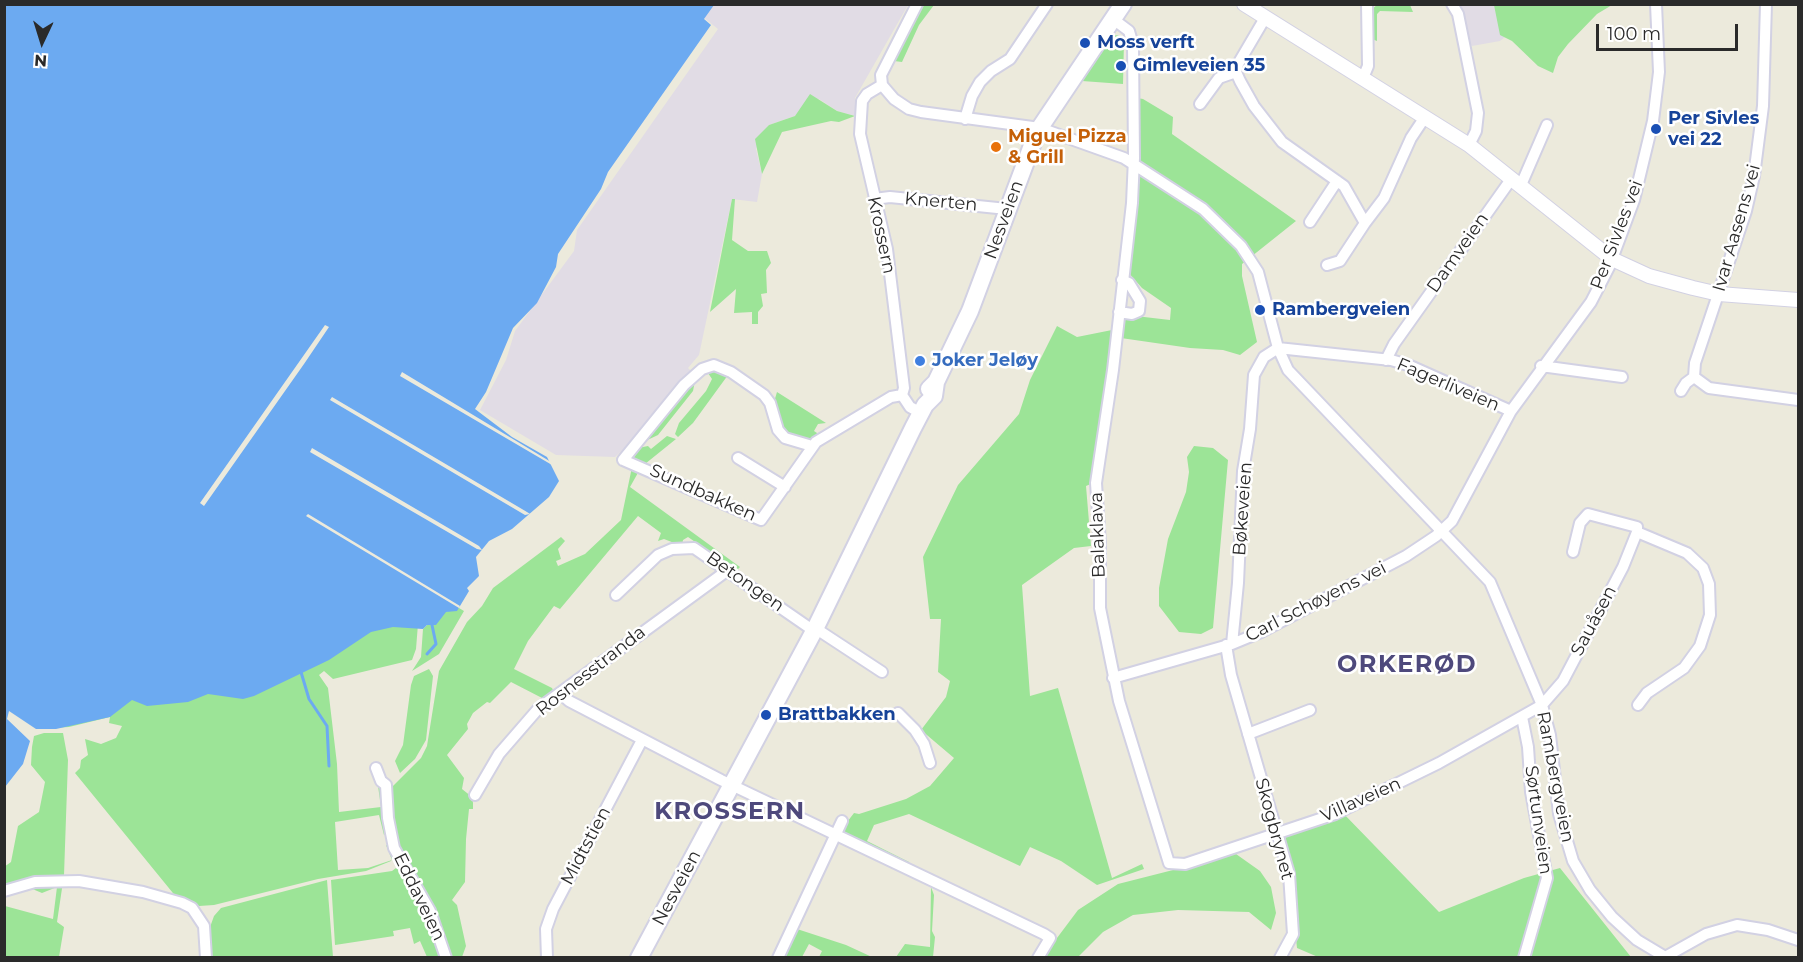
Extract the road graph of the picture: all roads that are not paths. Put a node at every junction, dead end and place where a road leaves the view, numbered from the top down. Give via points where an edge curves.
1 (917, 4) edge
2 (1047, 4) edge
3 (1123, 4) edge
4 (1244, 4) edge
5 (1367, 4) edge
6 (1452, 4) edge
7 (1656, 4) edge
8 (1766, 4) edge
9 (1265, 18) junction
10 (1113, 19) junction
11 (1236, 72) junction
12 (1363, 78) junction
13 (882, 86) junction
14 (1200, 104) dead end
15 (1425, 117) junction
16 (965, 119) junction
17 (1547, 125) dead end
18 (1040, 128) junction
19 (1469, 145) junction
20 (1133, 163) junction
21 (1337, 181) junction
22 (1517, 181) junction
23 (874, 199) junction
24 (1003, 207) junction
25 (1310, 222) dead end
26 (1365, 223) junction
27 (1612, 259) junction
28 (1327, 265) dead end
29 (1122, 280) junction
30 (1719, 294) junction
31 (1798, 300) edge
32 (1119, 312) junction
33 (1278, 348) junction
34 (1386, 360) junction
35 (1541, 366) junction
36 (1622, 377) dead end
37 (1694, 377) junction
38 (1681, 391) dead end
39 (902, 395) junction
40 (1798, 400) edge
41 (923, 409) junction
42 (1511, 411) junction
43 (812, 446) junction
44 (738, 458) dead end
45 (785, 487) junction
46 (1442, 529) junction
47 (1637, 532) junction
48 (1573, 552) dead end
49 (728, 570) junction
50 (616, 595) dead end
51 (815, 630) junction
52 (1229, 644) junction
53 (882, 672) dead end
54 (1113, 678) junction
55 (561, 693) junction
56 (1542, 705) junction
57 (1638, 705) dead end
58 (1310, 710) dead end
59 (898, 713) dead end
60 (1522, 717) junction
61 (1248, 734) junction
62 (642, 740) junction
63 (930, 763) dead end
64 (376, 768) dead end
65 (732, 785) junction
66 (475, 795) dead end
67 (842, 821) dead end
68 (1277, 833) junction
69 (836, 836) junction
70 (1169, 863) joint
71 (4, 891) edge
72 (1798, 940) edge
73 (206, 957) edge
74 (446, 957) edge
75 (547, 957) edge
76 (639, 957) edge
77 (778, 957) edge
78 (1038, 957) edge
79 (1280, 957) edge
80 (1524, 957) edge
81 (1666, 957) edge

1 - 13 street via 884,67
2 - 16 street via 1010,59 980,82
3 - 10 main road, Nesveien
4 - 9 street
5 - 12 street via 1368,66
6 - 19 street via 1458,14 1478,113
7 - 27 street, Per Sivles vei via 1659,72 1653,121 1634,200
8 - 30 street, Ivar Aasens vei via 1763,106 1754,176
9 - 11 street
9 - 12 street
10 - 18 main road, Nesveien
10 - 20 street, Balaklava via 1129,31 1133,45
11 - 14 street via 1216,81
11 - 21 street via 1254,106 1282,142
12 - 15 street
13 - 16 street, Rambergveien via 909,109
13 - 23 street, Krossern via 867,94 860,108 861,146
15 - 19 street
15 - 26 street via 1411,138 1384,198
16 - 18 street, Rambergveien
17 - 22 street, Damveien
18 - 20 street, Rambergveien
18 - 24 main road, Nesveien
19 - 22 street
20 - 29 street, Balaklava
20 - 33 street, Rambergveien via 1203,209 1241,246 1258,272
21 - 25 street
21 - 26 street
22 - 27 street
22 - 34 street, Damveien
23 - 24 street, Knerten
23 - 39 street, Krossern via 887,249
24 - 41 main road, Nesveien via 980,285 936,382 924,399
26 - 28 street via 1340,261
27 - 30 street via 1666,281
27 - 35 street, Per Sivles vei via 1591,302
29 - 32 street, Balaklava
29 - 32 street via 1140,301 1139,311
30 - 31 street
30 - 37 street, Ivar Aasens vei via 1695,363
32 - 54 street, Balaklava via 1095,490 1101,543 1100,608
33 - 34 street, Fagerliveien
33 - 46 street, Rambergveien via 1300,385
33 - 52 street, Bøkeveien via 1264,357 1254,375 1241,492 1238,583
34 - 42 street, Fagerliveien via 1408,365
35 - 36 street
35 - 42 street, Per Sivles vei
37 - 38 street
37 - 40 street via 1709,388
39 - 41 street via 910,407
39 - 43 street, Sundbakken via 891,397
41 - 51 main road, Nesveien
42 - 46 street, Per Sivles vei via 1461,506
43 - 45 street, Sundbakken
43 - 45 street, Sundbakken via 781,434 764,395 731,372 707,366 684,385 623,460 757,520 764,519
44 - 45 street
46 - 52 street, Carl Schøyens vei via 1406,556 1323,601
46 - 56 street, Rambergveien via 1490,582
47 - 48 street via 1637,527 1588,514 1580,524
47 - 56 street, Sauåsen via 1623,567 1573,661 1556,691
47 - 57 street via 1660,539 1696,559 1706,575 1710,604 1704,636 1690,661 1647,693
49 - 50 street, Betongen via 694,548 672,549 658,555
49 - 51 street, Betongen
49 - 55 street, Rosnesstranda
51 - 53 street
51 - 65 main road, Nesveien
52 - 54 street, Carl Schøyens vei
52 - 61 street, Skogbrynet via 1231,675
54 - 70 street, Balaklava
55 - 62 street
55 - 66 street, Rosnesstranda via 538,709 518,732 485,774
56 - 60 street, Villaveien
56 - 81 street, Rambergveien via 1550,735 1559,814 1574,861 1590,890 1612,917
58 - 61 street
59 - 63 street via 924,744
60 - 68 street, Villaveien via 1335,814
60 - 80 street, Sørtunveien via 1547,878
61 - 68 street, Skogbrynet
62 - 65 street
62 - 75 street, Midtstien via 553,909 546,934
64 - 74 street, Eddaveien via 386,785 394,848 430,911
65 - 69 street
65 - 76 main road, Nesveien
67 - 69 street
68 - 70 street, Villaveien via 1185,864
68 - 79 street, Skogbrynet via 1289,874 1294,924 1291,940
69 - 77 street
69 - 78 street via 1044,934 1050,938
71 - 73 street via 35,882 79,881 175,900 192,908 204,926
72 - 81 street via 1737,925 1706,934

